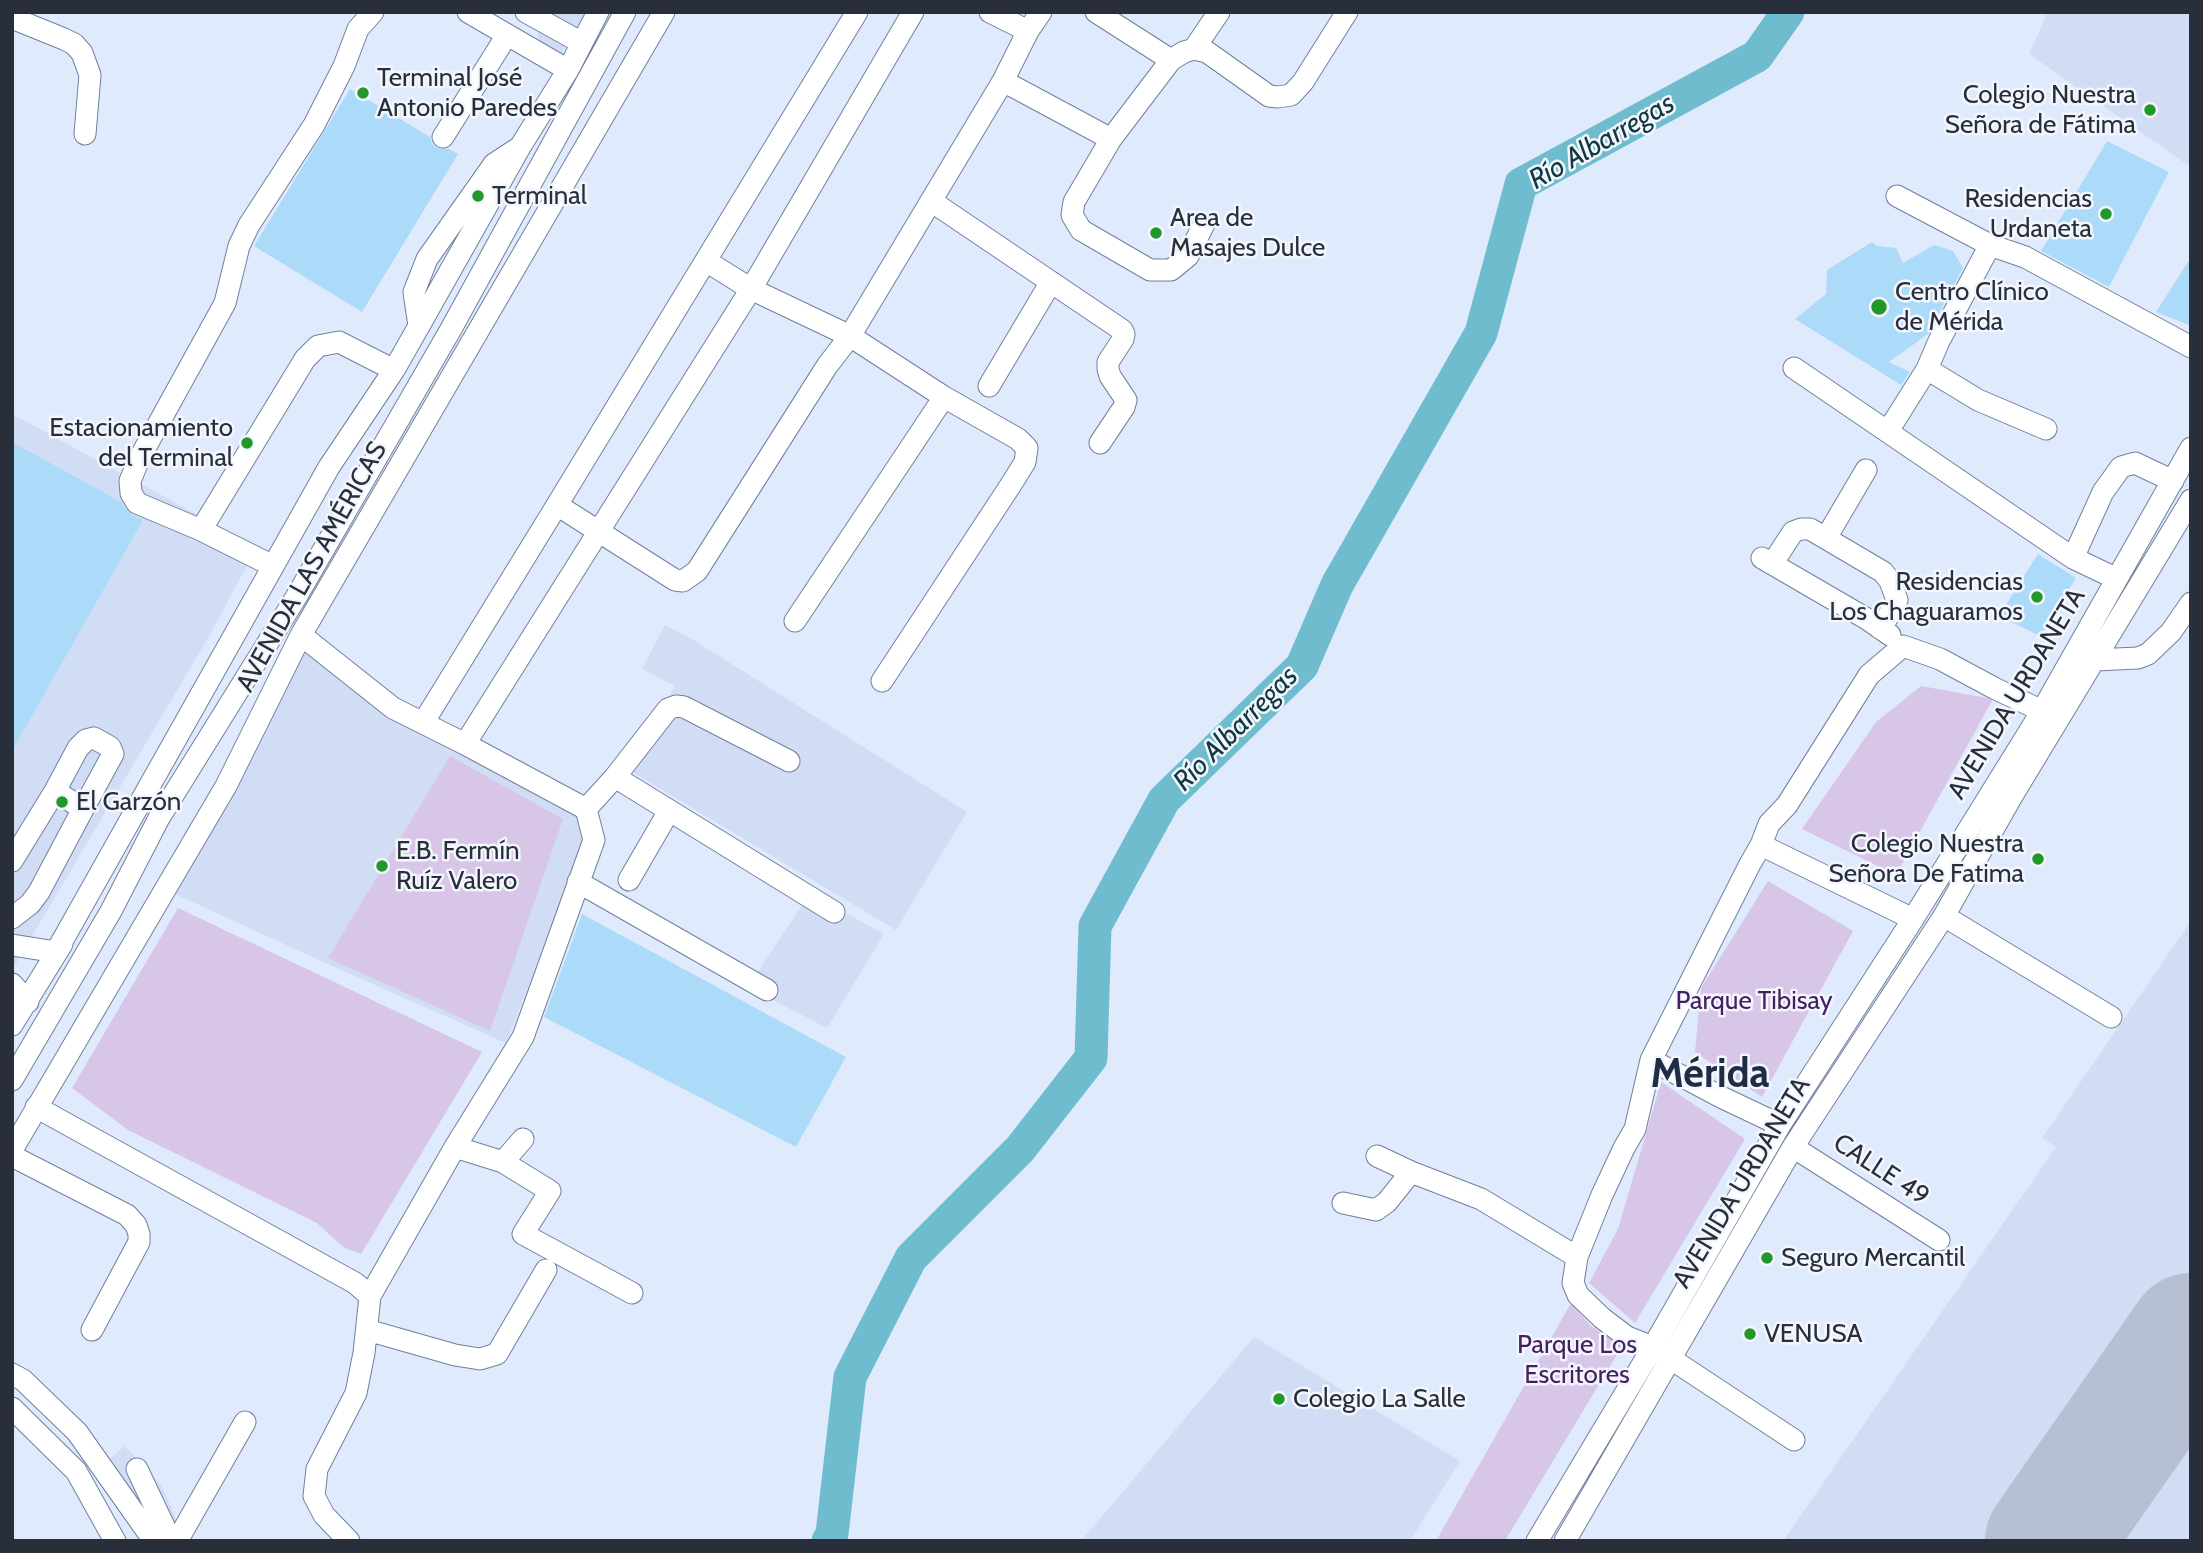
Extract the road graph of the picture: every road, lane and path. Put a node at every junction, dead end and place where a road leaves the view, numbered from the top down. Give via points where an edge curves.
1 (373, 12) edge
2 (468, 12) edge
3 (526, 12) edge
4 (598, 12) edge
5 (625, 12) edge
6 (664, 12) edge
7 (857, 12) edge
8 (913, 12) edge
9 (990, 12) edge
10 (1041, 12) edge
11 (1096, 12) edge
12 (1219, 12) edge
13 (1348, 12) edge
14 (12, 18) edge
15 (1028, 31) junction
16 (508, 35) junction
17 (582, 43) junction
18 (1194, 49) junction
19 (1171, 60) junction
20 (568, 70) junction
21 (1003, 81) junction
22 (85, 134) dead end
23 (443, 136) dead end
24 (1111, 139) junction
25 (1897, 196) dead end
26 (931, 201) junction
27 (1203, 224) dead end
28 (1990, 245) junction
29 (706, 261) junction
30 (1051, 282) junction
31 (751, 289) junction
32 (850, 336) junction
33 (2191, 347) edge
34 (1794, 368) dead end
35 (1927, 369) junction
36 (394, 370) junction
37 (989, 386) dead end
38 (944, 397) junction
39 (2046, 429) dead end
40 (1888, 431) junction
41 (1100, 443) dead end
42 (2191, 448) edge
43 (1866, 470) dead end
44 (2173, 481) junction
45 (2191, 500) edge
46 (557, 505) junction
47 (201, 530) junction
48 (598, 532) junction
49 (1826, 538) junction
50 (2073, 558) junction
51 (273, 566) junction
52 (2117, 579) junction
53 (2191, 603) edge
54 (250, 610) junction
55 (795, 621) dead end
56 (1881, 629) junction
57 (301, 635) junction
58 (1903, 646) junction
59 (2095, 660) junction
60 (248, 677) junction
61 (882, 681) dead end
62 (2042, 711) junction
63 (423, 723) junction
64 (465, 744) junction
65 (789, 761) dead end
66 (615, 777) junction
67 (55, 791) junction
68 (83, 809) junction
69 (586, 809) junction
70 (669, 811) junction
71 (159, 818) junction
72 (1761, 845) junction
73 (12, 861) edge
74 (629, 880) dead end
75 (578, 882) junction
76 (834, 912) dead end
77 (1944, 916) junction
78 (12, 918) edge
79 (1913, 919) junction
80 (12, 945) edge
81 (56, 952) junction
82 (12, 984) edge
83 (767, 990) dead end
84 (28, 1002) junction
85 (2111, 1017) dead end
86 (12, 1025) edge
87 (1651, 1060) junction
88 (12, 1080) edge
89 (36, 1107) junction
90 (1780, 1125) junction
91 (523, 1139) dead end
92 (455, 1147) junction
93 (1793, 1147) junction
94 (12, 1150) edge
95 (12, 1156) edge
96 (1377, 1156) dead end
97 (503, 1162) junction
98 (1411, 1172) junction
99 (1343, 1203) dead end
100 (1938, 1240) dead end
101 (1577, 1257) junction
102 (546, 1270) dead end
103 (632, 1293) dead end
104 (370, 1296) junction
105 (92, 1330) dead end
106 (367, 1330) junction
107 (1661, 1353) junction
108 (12, 1374) edge
109 (12, 1408) edge
110 (244, 1422) dead end
111 (1794, 1440) dead end
112 (137, 1469) dead end
113 (115, 1541) edge
114 (154, 1541) edge
115 (171, 1541) edge
116 (177, 1541) edge
117 (349, 1541) edge
118 (1537, 1541) edge
119 (1565, 1541) edge

1 - 47 street via 358,29 314,125 249,225 225,303 130,481 137,503
2 - 16 street
3 - 17 street
4 - 17 street
5 - 60 street, AVENIDA LAS AMÉRICAS via 451,330
6 - 57 street, AVENIDA LAS AMÉRICAS
7 - 29 street
8 - 31 street
9 - 15 street
10 - 15 street
11 - 19 street
12 - 18 street
13 - 18 street via 1291,95 1269,96 1208,52
14 - 22 street via 64,39 82,53 90,75
15 - 21 street
16 - 20 street
16 - 23 street
17 - 20 street
18 - 19 street
19 - 24 street
20 - 36 street
21 - 24 street
21 - 26 street
24 - 27 street via 1074,202 1072,215 1081,230 1150,270 1171,270 1188,256
25 - 28 street
26 - 30 street
26 - 32 street
28 - 33 street via 2025,257
28 - 35 street
29 - 31 street
29 - 46 street
30 - 37 street
30 - 41 street via 1124,334 1108,369 1126,400
31 - 32 street
31 - 48 street
32 - 38 street
32 - 48 street via 691,577 683,581 666,576
34 - 40 street
35 - 39 street via 1978,400
35 - 40 street
36 - 47 street via 339,342 318,346 305,359
36 - 51 street via 329,467
38 - 55 street
38 - 61 street via 1018,439 1027,455
40 - 50 street
42 - 44 street, AVENIDA URDANETA
43 - 49 street
44 - 50 street via 2135,463 2121,467 2103,492
44 - 52 street, AVENIDA URDANETA
45 - 59 street, AVENIDA URDANETA
46 - 48 street
46 - 63 street
47 - 51 street
48 - 64 street
49 - 56 street via 1883,572 1890,581 1896,600
49 - 56 street via 1801,529 1766,560
50 - 52 street
51 - 54 street
52 - 62 street, AVENIDA URDANETA
53 - 59 street via 2148,654
54 - 60 street
54 - 81 street
56 - 58 street
57 - 63 street via 393,708
57 - 89 street, AVENIDA LAS AMÉRICAS via 226,786
58 - 62 street via 1940,659
58 - 72 street via 1869,675 1787,805 1769,824
59 - 77 street, AVENIDA URDANETA
60 - 71 street, AVENIDA LAS AMÉRICAS
62 - 79 street, AVENIDA URDANETA
63 - 64 street
64 - 69 street
65 - 66 street via 676,706 668,709
66 - 69 street
66 - 70 street
67 - 68 street
67 - 68 street via 86,740 94,738 110,747 113,754
67 - 73 street
68 - 78 street via 39,892
69 - 75 street via 594,840
70 - 74 street
70 - 76 street
71 - 81 street via 121,861
71 - 88 street, AVENIDA LAS AMÉRICAS via 111,911
72 - 79 street
72 - 87 street
75 - 83 street
75 - 92 street via 523,1037
77 - 85 street
77 - 93 street, AVENIDA URDANETA
79 - 90 street, AVENIDA URDANETA
80 - 81 street
81 - 84 street
82 - 84 street
84 - 86 street
87 - 90 street
87 - 101 street via 1635,1129
89 - 94 street, AVENIDA LAS AMÉRICAS
89 - 104 street via 355,1283
90 - 107 street, AVENIDA URDANETA
91 - 97 street
92 - 97 street
92 - 104 street
93 - 100 street, CALLE 49
93 - 107 street, AVENIDA URDANETA
95 - 105 street via 127,1215 136,1224 139,1242
96 - 98 street
97 - 103 street via 550,1191 523,1234
98 - 99 street via 1376,1210
98 - 101 street via 1481,1199
101 - 107 street via 1573,1283 1578,1295 1627,1337
102 - 106 street via 497,1354 480,1359 454,1355
104 - 106 street
106 - 117 street via 356,1393 317,1469 314,1496 324,1515
107 - 111 street
107 - 118 street, AVENIDA URDANETA
107 - 119 street, AVENIDA URDANETA
108 - 114 street via 77,1432
109 - 113 street via 76,1471
110 - 116 street
112 - 115 street

